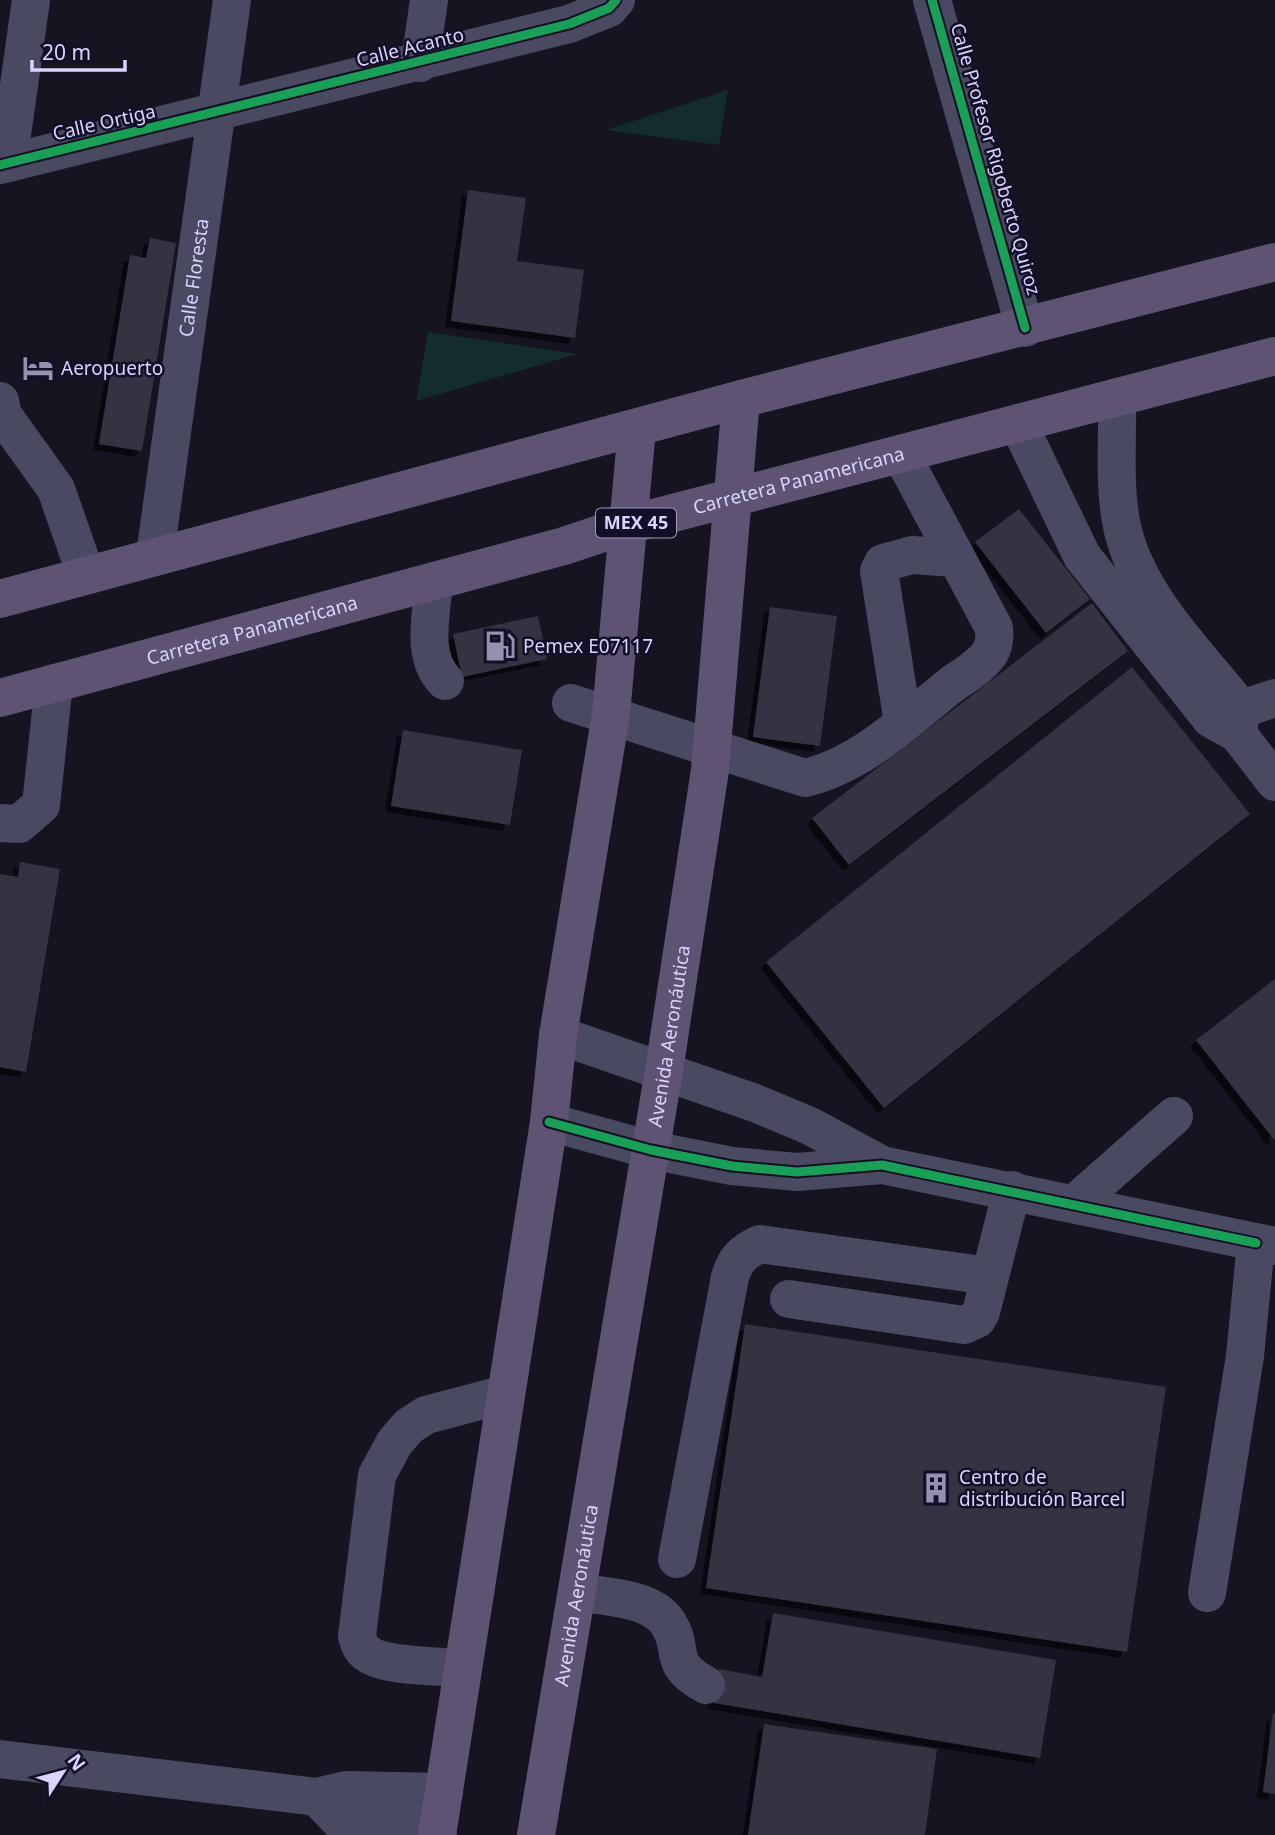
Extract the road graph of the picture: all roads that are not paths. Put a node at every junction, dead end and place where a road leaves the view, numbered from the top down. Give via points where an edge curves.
1 (31, 0) edge
2 (232, 0) edge
3 (429, 0) edge
4 (932, 0) edge
5 (613, 4) edge
6 (420, 63) junction
7 (217, 113) junction
8 (4, 164) edge
9 (1275, 262) edge
10 (1026, 328) junction
11 (1275, 356) edge
12 (1117, 397) junction
13 (741, 399) junction
14 (0, 401) edge
15 (1018, 423) junction
16 (638, 428) junction
17 (901, 454) junction
18 (734, 498) junction
19 (627, 525) junction
20 (155, 555) junction
21 (955, 558) junction
22 (86, 575) junction
23 (434, 581) junction
24 (0, 599) edge
25 (1140, 607) junction
26 (444, 681) dead end
27 (54, 683) junction
28 (0, 698) edge
29 (571, 703) dead end
30 (611, 714) junction
31 (1241, 715) edge
32 (904, 723) junction
33 (713, 750) junction
34 (1275, 782) edge
35 (0, 823) edge
36 (558, 1035) junction
37 (664, 1070) junction
38 (1174, 1115) dead end
39 (549, 1122) junction
40 (651, 1150) junction
41 (882, 1165) junction
42 (1012, 1190) junction
43 (1074, 1204) junction
44 (1269, 1247) edge
45 (989, 1276) junction
46 (789, 1299) dead end
47 (1260, 1358) edge
48 (506, 1394) junction
49 (677, 1559) dead end
50 (577, 1592) junction
51 (1207, 1592) dead end
52 (463, 1668) junction
53 (706, 1685) dead end
54 (0, 1759) edge
55 (444, 1792) junction
56 (336, 1811) edge
57 (437, 1833) edge
58 (536, 1835) edge

1 - 8 street
2 - 7 street, Calle Floresta
3 - 6 street
4 - 10 street, Calle Profesor Rigoberto Quiroz
5 - 6 street, Calle Acanto via 569,24
6 - 7 street, Calle Acanto
7 - 8 street, Calle Ortiga
7 - 20 street, Calle Floresta
9 - 10 main road
10 - 13 main road
11 - 12 main road, Carretera Panamericana / MEX 45
12 - 15 main road, Carretera Panamericana / MEX 45
12 - 25 street via 1118,496 1124,532 1139,572
13 - 16 main road
13 - 18 main road, Avenida Aeronáutica
14 - 22 street via 3,415 56,489
15 - 17 main road, Carretera Panamericana / MEX 45
15 - 25 street via 1082,556
16 - 19 main road
16 - 20 main road
17 - 18 main road, Carretera Panamericana / MEX 45
17 - 21 street
18 - 19 main road, Carretera Panamericana / MEX 45
18 - 33 main road, Avenida Aeronáutica
19 - 23 main road, Carretera Panamericana / MEX 45
19 - 30 main road
20 - 22 main road
21 - 32 street via 994,628 991,652
21 - 32 street via 901,556 883,563 879,571
22 - 24 main road
23 - 26 street via 430,650 434,671
23 - 27 main road, Carretera Panamericana / MEX 45
25 - 31 street
27 - 28 main road, Carretera Panamericana / MEX 45
27 - 35 street via 41,805 19,824
29 - 30 street
30 - 33 street
30 - 36 main road
31 - 34 street
32 - 33 street via 849,762 805,778
33 - 37 main road, Avenida Aeronáutica
36 - 37 street
36 - 39 main road
37 - 40 main road, Avenida Aeronáutica
37 - 41 street via 810,1126
38 - 43 street
39 - 40 street
39 - 48 main road
40 - 41 street via 732,1166 797,1172
40 - 50 main road, Avenida Aeronáutica
41 - 42 street
42 - 43 street
42 - 45 street
43 - 44 street
44 - 47 street
45 - 46 street via 977,1319 964,1325
45 - 49 street via 760,1244 744,1251 734,1262 730,1277
47 - 51 street
48 - 52 main road
48 - 52 street via 426,1415 395,1443 377,1475 356,1636 369,1656
50 - 53 street via 635,1602 657,1612 669,1624 682,1668
50 - 58 main road, Avenida Aeronáutica
52 - 55 main road
54 - 56 street
55 - 56 street
55 - 57 main road
56 - 57 street

